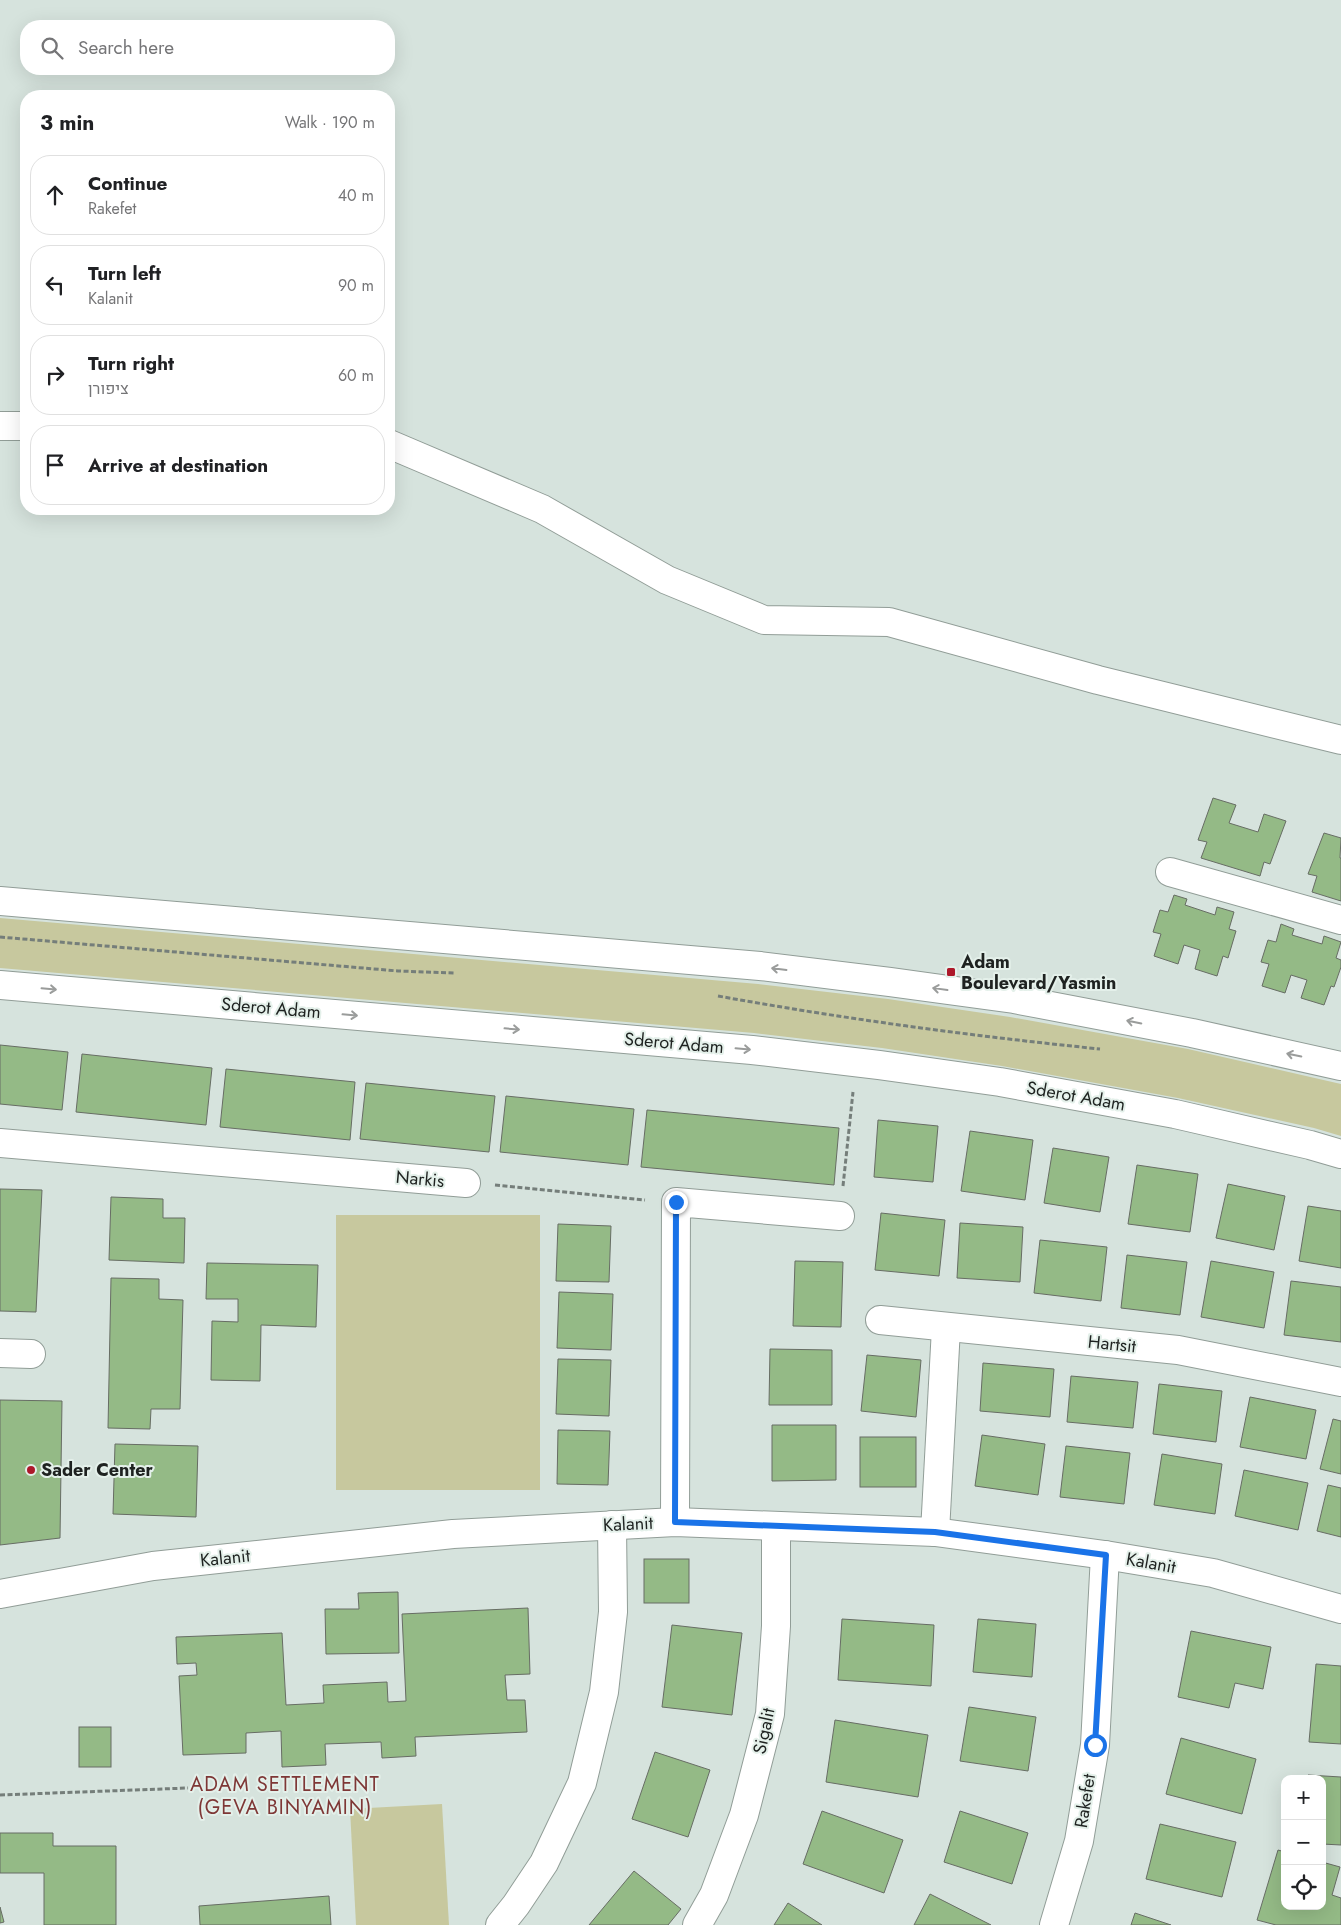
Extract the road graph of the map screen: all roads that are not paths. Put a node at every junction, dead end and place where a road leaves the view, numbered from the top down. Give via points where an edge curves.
1 (0, 426) edge
2 (20, 426) edge
3 (395, 447) edge
4 (1341, 740) edge
5 (1170, 872) dead end
6 (0, 900) edge
7 (1341, 920) edge
8 (0, 985) edge
9 (1341, 1066) edge
10 (0, 1143) edge
11 (1341, 1154) edge
12 (466, 1183) road end
13 (840, 1216) road end
14 (880, 1320) dead end
15 (946, 1328) junction
16 (0, 1353) edge
17 (31, 1354) dead end
18 (1341, 1382) edge
19 (675, 1522) junction
20 (612, 1525) junction
21 (776, 1526) junction
22 (935, 1532) junction
23 (1106, 1555) junction
24 (32, 1589) junction
25 (0, 1594) edge
26 (0, 1604) edge
27 (1341, 1609) edge
28 (500, 1925) edge
29 (697, 1925) edge
30 (1054, 1925) edge

1 - 2 street
3 - 4 street via 542,509 667,580 764,620 889,622 1098,680
5 - 7 street
9 -> 6 street via 1192,1032 1014,999 890,982 760,966
8 -> 11 street, Sderot Adam via 752,1050 856,1062 1000,1082 1175,1114
10 - 12 street, Narkis
13 - 19 street via 676,1202
14 - 15 street, Hartsit
15 - 18 street, Hartsit via 1178,1350
15 - 22 street
16 - 17 street
19 - 20 street, Kalanit
19 - 21 street, Kalanit
20 - 24 street, Kalanit via 453,1534 173,1564
20 - 28 street via 612,1621 604,1692 582,1783 544,1863
21 - 22 street, Kalanit
21 - 29 street, Sigalit via 776,1626 770,1714 744,1815 714,1895
22 - 23 street, Kalanit
23 - 27 street, Kalanit via 1213,1573
23 - 30 street, Rakefet via 1095,1745 1079,1841
24 - 25 street, Kalanit
24 - 26 street, Kalanit

